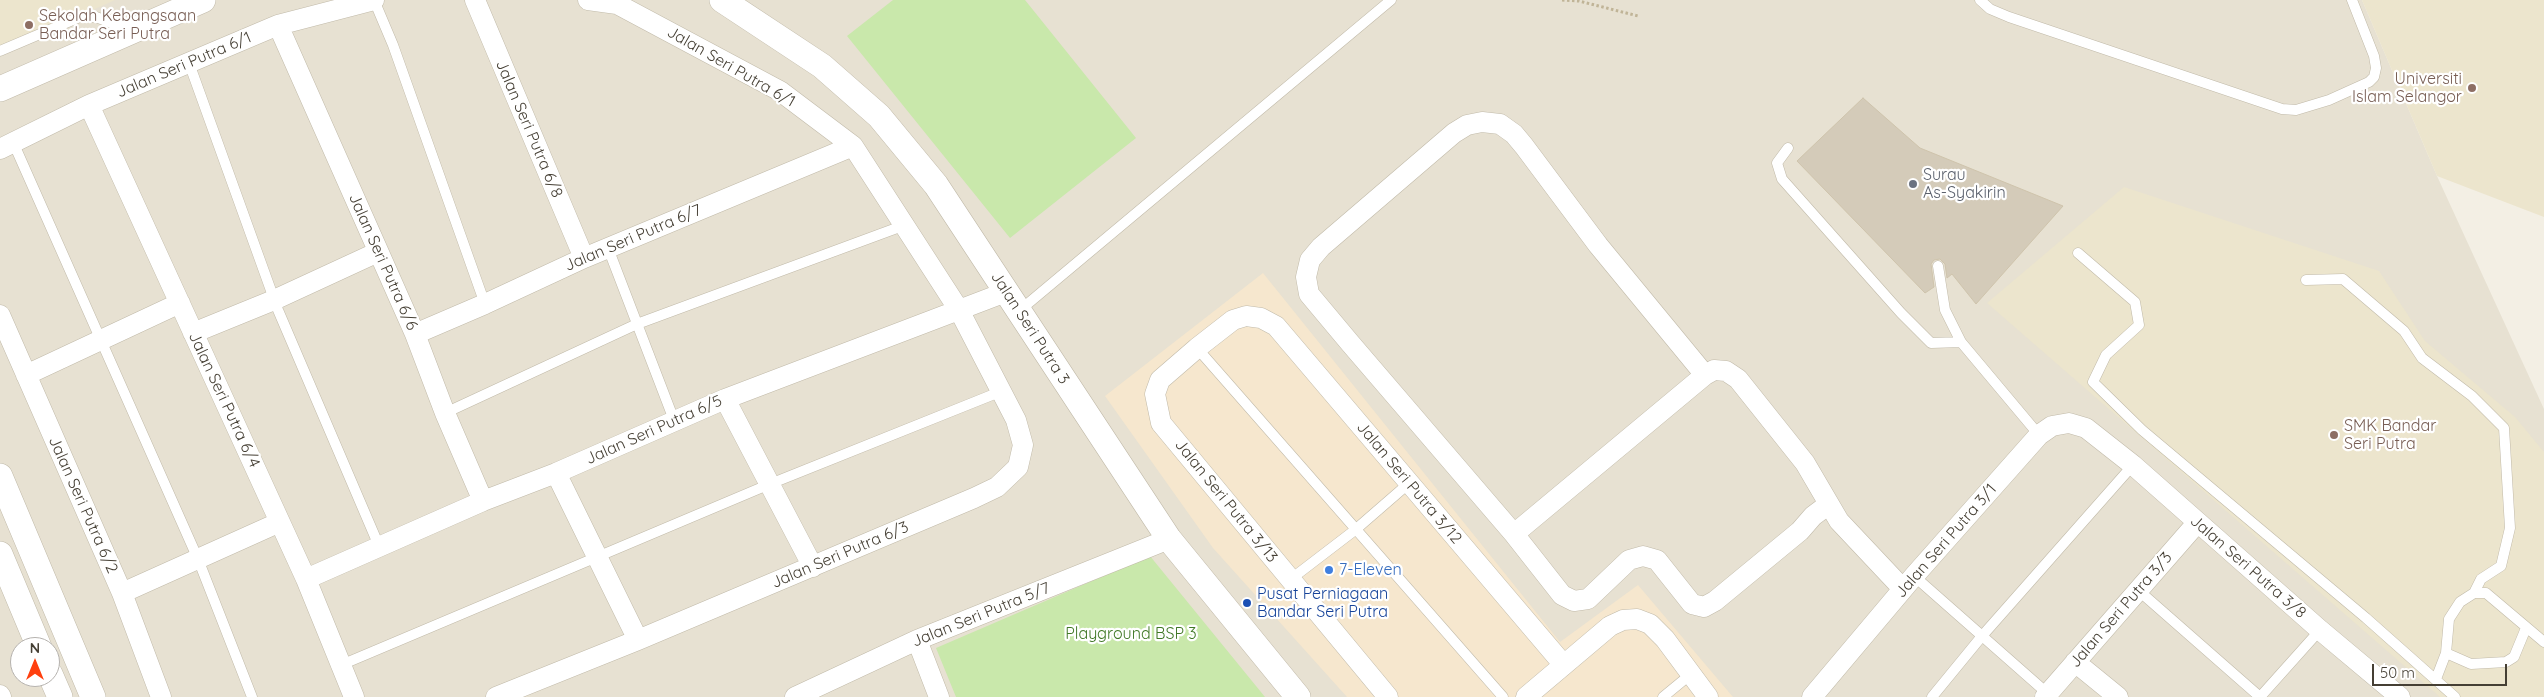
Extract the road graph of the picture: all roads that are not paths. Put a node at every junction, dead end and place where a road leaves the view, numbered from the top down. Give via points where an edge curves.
1 (203, 0) edge
2 (374, 0) edge
3 (475, 0) edge
4 (588, 0) edge
5 (722, 0) edge
6 (1391, 0) edge
7 (1980, 0) edge
8 (2352, 0) edge
9 (278, 25) junction
10 (132, 31) junction
11 (0, 51) edge
12 (189, 63) junction
13 (0, 89) edge
14 (89, 105) junction
15 (7, 145) edge
16 (853, 146) junction
17 (1788, 148) dead end
18 (905, 225) junction
19 (608, 248) junction
20 (378, 252) junction
21 (2078, 253) dead end
22 (584, 258) junction
23 (1938, 266) dead end
24 (2306, 280) dead end
25 (274, 300) junction
26 (1012, 302) junction
27 (180, 303) junction
28 (485, 304) junction
29 (959, 310) junction
30 (0, 315) edge
31 (1246, 316) joint
32 (637, 324) junction
33 (194, 333) junction
34 (415, 334) junction
35 (100, 341) junction
36 (1961, 342) junction
37 (1197, 348) junction
38 (26, 375) junction
39 (1705, 375) junction
40 (1002, 391) junction
41 (725, 398) junction
42 (445, 413) junction
43 (674, 420) junction
44 (2039, 435) junction
45 (2097, 437) joint
46 (2133, 465) junction
47 (556, 474) junction
48 (0, 476) edge
49 (770, 484) junction
50 (1408, 484) junction
51 (483, 501) junction
52 (1829, 504) junction
53 (280, 522) junction
54 (2197, 523) junction
55 (1355, 530) junction
56 (1514, 534) junction
57 (1169, 538) junction
58 (379, 546) junction
59 (0, 554) edge
60 (598, 558) junction
61 (198, 560) junction
62 (813, 567) junction
63 (306, 578) junction
64 (1291, 580) junction
65 (1908, 583) junction
66 (2138, 590) junction
67 (2474, 593) junction
68 (122, 594) junction
69 (2526, 628) junction
70 (2320, 630) junction
71 (1982, 636) junction
72 (35, 637) edge
73 (638, 640) junction
74 (917, 640) junction
75 (2544, 642) edge
76 (2446, 653) junction
77 (2076, 662) junction
78 (341, 664) junction
79 (1563, 664) junction
80 (1691, 674) junction
81 (2436, 680) junction
82 (2046, 695) edge
83 (93, 697) edge
84 (161, 697) edge
85 (252, 697) edge
86 (354, 697) edge
87 (496, 697) edge
88 (795, 697) edge
89 (939, 697) edge
90 (1298, 697) edge
91 (1388, 697) edge
92 (1503, 697) edge
93 (1526, 697) edge
94 (1663, 697) edge
95 (1708, 697) edge
96 (1812, 697) edge
97 (1932, 697) edge
98 (2118, 697) edge
99 (2260, 697) edge
100 (2400, 697) edge
101 (2455, 697) edge

1 - 10 street
2 - 9 street, Jalan Seri Putra 6/1
2 - 28 lane
3 - 22 street, Jalan Seri Putra 6/8
4 - 16 street, Jalan Seri Putra 6/1 via 617,4 780,91
5 - 26 street, Jalan Seri Putra 3 via 822,66 879,116 936,185
6 - 26 lane
7 - 8 lane via 1990,9 2010,17 2282,109 2296,110 2329,100 2374,77 2374,56
9 - 12 street, Jalan Seri Putra 6/1
9 - 20 street, Jalan Seri Putra 6/6
10 - 11 lane via 96,17 80,17
10 - 13 street
12 - 14 street, Jalan Seri Putra 6/1
12 - 25 lane
14 - 15 street, Jalan Seri Putra 6/1
14 - 27 street, Jalan Seri Putra 6/4
15 - 35 lane
16 - 18 street, Jalan Seri Putra 6/1
16 - 19 street, Jalan Seri Putra 6/7
17 - 36 lane via 1776,163 1782,179 1901,314 1930,343
18 - 29 street, Jalan Seri Putra 6/1
18 - 32 lane
19 - 22 street, Jalan Seri Putra 6/7
19 - 32 lane
20 - 25 street
20 - 34 street, Jalan Seri Putra 6/6
21 - 81 lane via 2135,302 2139,325 2106,355 2093,382 2142,430
22 - 28 street, Jalan Seri Putra 6/7
23 - 36 lane via 1945,310
24 - 67 lane via 2343,279 2404,331 2422,358 2472,396 2504,428 2510,528 2500,566 2481,578
25 - 33 street
25 - 58 lane
26 - 29 street, Jalan Seri Putra 6/5
26 - 57 street, Jalan Seri Putra 3
27 - 33 street, Jalan Seri Putra 6/4
27 - 35 street
28 - 34 street, Jalan Seri Putra 6/7
29 - 40 street, Jalan Seri Putra 6/3
29 - 41 street, Jalan Seri Putra 6/5
30 - 38 street, Jalan Seri Putra 6/2
31 - 37 street, Jalan Seri Putra 3/13 via 1233,320
31 - 50 street, Jalan Seri Putra 3/12 via 1262,318 1276,326
32 - 42 lane
32 - 43 lane
33 - 53 street, Jalan Seri Putra 6/4
34 - 42 street, Jalan Seri Putra 6/6
35 - 38 street
35 - 61 lane
36 - 44 lane
37 - 55 lane
37 - 64 street, Jalan Seri Putra 3/13 via 1160,380 1155,394 1162,423
38 - 68 street, Jalan Seri Putra 6/2
39 - 52 street via 1714,370 1726,371 1738,379 1805,463
39 - 56 street
39 - 56 street via 1598,245 1514,134 1500,124 1482,122 1467,125 1454,133 1321,248 1310,260 1306,277 1315,301
40 - 49 lane
40 - 62 street, Jalan Seri Putra 6/3 via 1016,420 1022,445 1018,468 997,487
41 - 43 street, Jalan Seri Putra 6/5
41 - 49 street
42 - 51 street, Jalan Seri Putra 6/6
43 - 47 street, Jalan Seri Putra 6/5
44 - 45 street, Jalan Seri Putra 3/1 via 2052,426 2070,423 2086,428
44 - 65 street, Jalan Seri Putra 3/1
45 - 46 street, Jalan Seri Putra 3/8
46 - 54 street, Jalan Seri Putra 3/8
46 - 71 lane
47 - 51 street, Jalan Seri Putra 6/5
47 - 60 street
48 - 83 street
49 - 60 lane
49 - 62 street
50 - 55 lane
50 - 79 street, Jalan Seri Putra 3/12
51 - 58 street, Jalan Seri Putra 6/5
52 - 56 street via 1792,538 1704,607 1692,604 1657,560 1643,556 1630,560 1588,598 1574,601 1562,595
52 - 65 street via 1839,521
53 - 61 street
53 - 63 street, Jalan Seri Putra 6/4
54 - 66 street, Jalan Seri Putra 3/3
54 - 70 street, Jalan Seri Putra 3/8
55 - 64 lane
55 - 92 lane
57 - 74 street, Jalan Seri Putra 5/7
57 - 90 street, Jalan Seri Putra 3
58 - 63 street, Jalan Seri Putra 6/5
59 - 72 street
60 - 73 street
60 - 78 lane
61 - 68 street
61 - 85 lane
62 - 73 street, Jalan Seri Putra 6/3
63 - 78 street, Jalan Seri Putra 6/4
64 - 91 street, Jalan Seri Putra 3/13
65 - 71 lane
65 - 96 street, Jalan Seri Putra 3/1
66 - 77 street, Jalan Seri Putra 3/3
66 - 99 lane
67 - 69 lane via 2486,594
67 - 76 lane via 2460,602 2449,619
68 - 84 street, Jalan Seri Putra 6/2
69 - 75 lane
69 - 76 lane via 2514,657 2506,662 2470,664
70 - 99 lane
70 - 100 street, Jalan Seri Putra 3/8
71 - 82 lane
71 - 97 lane
73 - 87 street, Jalan Seri Putra 6/3
74 - 88 street, Jalan Seri Putra 5/7
74 - 89 street
76 - 81 lane
77 - 82 street, Jalan Seri Putra 3/3
77 - 98 street
78 - 86 street, Jalan Seri Putra 6/4
79 - 80 street via 1610,626 1637,618 1650,624
79 - 93 street
80 - 94 lane
80 - 95 street
81 - 101 lane

